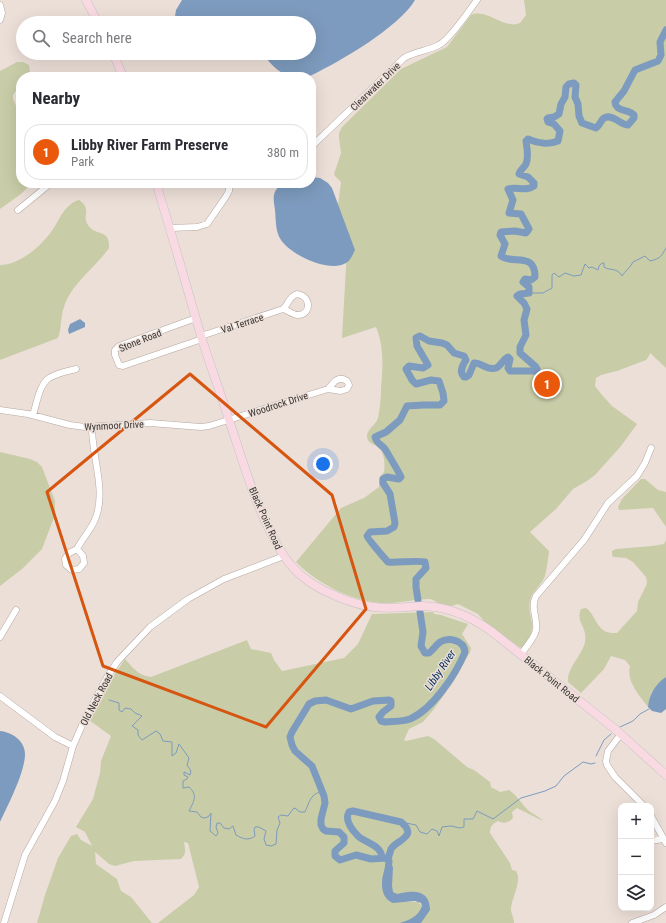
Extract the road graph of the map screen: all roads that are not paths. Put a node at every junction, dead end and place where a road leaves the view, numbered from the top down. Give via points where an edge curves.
1 (477, 0) edge
2 (88, 1) edge
3 (0, 5) edge
4 (95, 16) edge
5 (0, 20) edge
6 (116, 60) edge
7 (121, 72) edge
8 (316, 142) edge
9 (46, 188) edge
10 (158, 188) edge
11 (228, 188) edge
12 (18, 210) dead end
13 (170, 228) junction
14 (283, 309) dead end
15 (196, 318) junction
16 (202, 337) junction
17 (76, 369) dead end
18 (69, 371) junction
19 (71, 378) dead end
20 (328, 389) dead end
21 (0, 410) edge
22 (33, 415) junction
23 (229, 419) junction
24 (92, 428) junction
25 (651, 448) dead end
26 (77, 548) dead end
27 (284, 556) junction
28 (16, 610) dead end
29 (0, 637) edge
30 (521, 654) junction
31 (0, 696) edge
32 (621, 734) junction
33 (73, 746) junction
34 (666, 775) edge
35 (641, 803) edge
36 (654, 821) edge
37 (654, 841) edge
38 (665, 841) edge
39 (666, 907) edge
40 (0, 913) edge
41 (7, 914) junction
42 (4, 923) edge
43 (632, 923) edge

1 - 8 street, Clearwater Drive via 445,40 433,48 404,58
2 - 4 main road
3 - 5 street
6 - 7 main road
9 - 12 street
10 - 13 main road, Black Point Road
11 - 13 street via 225,198 207,224
13 - 15 main road, Black Point Road
14 - 16 street, Val Terrace
15 - 16 main road, Black Point Road
15 - 16 street, Stone Road via 119,346 115,350 115,355 119,365 123,366
16 - 23 main road, Black Point Road
17 - 18 street
18 - 19 street
18 - 22 street via 47,380
20 - 23 street, Woodrock Drive
21 - 22 street, Wynmoor Drive
22 - 24 street, Wynmoor Drive
23 - 24 street, Wynmoor Drive via 201,427 150,423
23 - 27 main road, Black Point Road via 258,503
24 - 26 street via 99,508 92,527
25 - 30 street via 640,472 608,503 584,540 536,596 536,631
27 - 30 main road, Black Point Road via 302,577 338,597 374,607 423,606 452,611 481,624
27 - 33 street, Old Neck Road via 209,587 150,627 113,667
28 - 29 street
30 - 32 main road, Black Point Road
31 - 33 street via 55,737
32 - 34 main road, Black Point Road
32 - 35 street via 608,752 607,765 615,777
33 - 41 street, Old Neck Road via 55,801 25,855
36 - 38 street
37 - 38 street
39 - 43 street via 654,915
40 - 41 street
41 - 42 street, Old Neck Road

